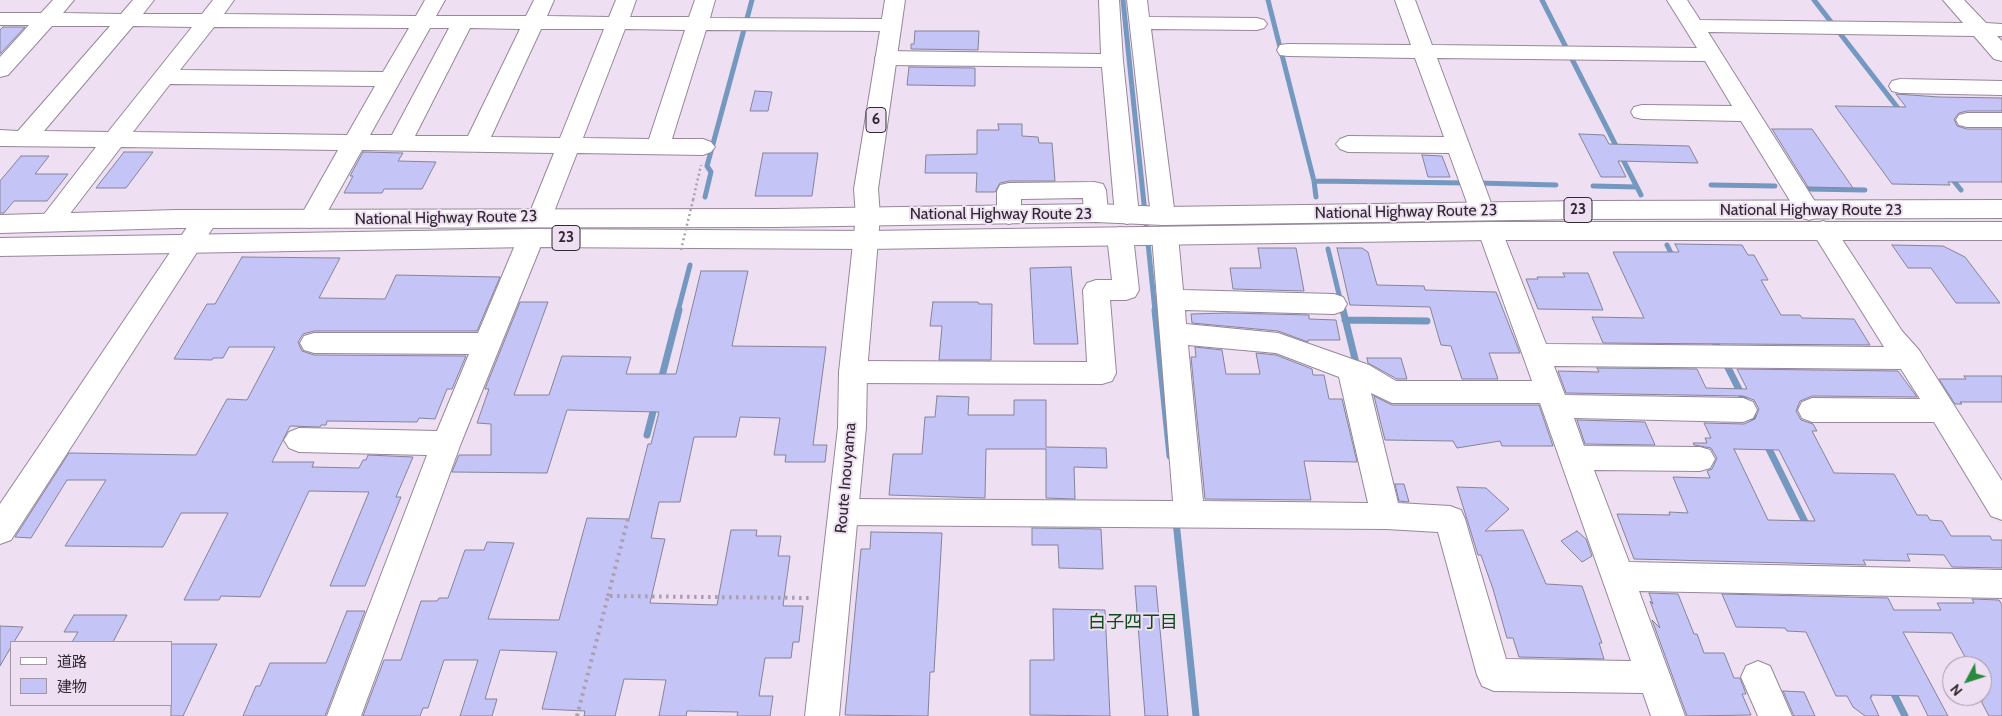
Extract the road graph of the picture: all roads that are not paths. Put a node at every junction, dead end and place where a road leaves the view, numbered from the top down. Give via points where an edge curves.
1 (7, 0) edge
2 (64, 0) edge
3 (144, 0) edge
4 (224, 0) edge
5 (435, 0) edge
6 (483, 0) edge
7 (544, 0) edge
8 (626, 0) edge
9 (705, 0) edge
10 (895, 0) edge
11 (1109, 0) edge
12 (1137, 0) edge
13 (1405, 0) edge
14 (1677, 0) edge
15 (1953, 0) edge
16 (0, 7) edge
17 (0, 19) edge
18 (45, 20) junction
19 (126, 20) junction
20 (208, 21) junction
21 (1140, 22) junction
22 (422, 23) junction
23 (467, 23) junction
24 (533, 23) junction
25 (617, 24) junction
26 (697, 24) junction
27 (1257, 24) dead end
28 (891, 25) junction
29 (1694, 26) junction
30 (1981, 30) junction
31 (2002, 30) edge
32 (1288, 50) dead end
33 (1424, 53) junction
34 (2002, 54) edge
35 (1711, 55) junction
36 (886, 58) junction
37 (1112, 61) junction
38 (0, 70) edge
39 (164, 77) junction
40 (389, 79) junction
41 (1900, 86) dead end
42 (2002, 88) edge
43 (1642, 112) dead end
44 (1747, 114) junction
45 (1967, 120) dead end
46 (2002, 120) edge
47 (0, 138) edge
48 (24, 139) junction
49 (116, 140) junction
50 (355, 142) junction
51 (400, 143) junction
52 (476, 144) junction
53 (569, 144) junction
54 (1348, 144) dead end
55 (1458, 145) junction
56 (658, 146) junction
57 (704, 147) dead end
58 (1479, 202) junction
59 (2002, 209) edge
60 (311, 219) junction
61 (205, 220) junction
62 (1816, 220) junction
63 (50, 222) junction
64 (0, 224) edge
65 (1160, 226) junction
66 (536, 227) junction
67 (867, 228) junction
68 (1127, 229) junction
69 (2002, 231) edge
70 (190, 243) junction
71 (0, 247) edge
72 (1170, 300) junction
73 (1334, 304) dead end
74 (1174, 334) junction
75 (314, 343) dead end
76 (487, 344) junction
77 (1536, 355) junction
78 (1909, 358) junction
79 (1351, 370) junction
80 (853, 372) junction
81 (1552, 399) junction
82 (1743, 410) dead end
83 (1812, 410) dead end
84 (1942, 411) junction
85 (299, 440) dead end
86 (446, 443) junction
87 (1574, 458) junction
88 (1700, 459) dead end
89 (2002, 507) edge
90 (844, 512) junction
91 (1189, 515) junction
92 (1386, 516) junction
93 (0, 530) edge
94 (1618, 576) junction
95 (2002, 584) edge
96 (1653, 677) junction
97 (1758, 677) dead end
98 (344, 716) edge
99 (822, 716) edge
100 (1668, 716) edge
101 (1775, 716) edge

1 - 16 main road
2 - 18 main road
3 - 19 main road
4 - 20 main road
5 - 22 main road
6 - 23 main road
7 - 24 main road
8 - 25 main road
9 - 26 main road
10 - 28 main road, 6
11 - 37 main road
12 - 21 main road
13 - 33 main road
14 - 29 main road
15 - 30 main road
17 - 18 main road
18 - 19 main road
18 - 38 main road
19 - 20 main road
19 - 48 main road
20 - 22 main road
20 - 39 main road
21 - 27 main road
21 - 65 main road
22 - 23 main road
22 - 40 main road
23 - 24 main road
23 - 51 main road
24 - 25 main road
24 - 52 main road
25 - 26 main road
25 - 53 main road
26 - 28 main road
26 - 56 main road
28 - 36 main road, 6
29 - 30 main road
29 - 35 main road
30 - 31 main road
30 - 34 main road
32 - 33 main road
33 - 35 main road
33 - 55 main road
35 - 44 main road
36 - 37 main road
36 - 67 main road, 6 via 866,189
37 - 68 main road
39 - 40 main road
39 - 49 main road
40 - 50 main road
41 - 42 main road
43 - 44 main road
44 - 62 main road
45 - 46 main road
47 - 48 main road
48 - 49 main road
49 - 50 main road
49 - 63 main road
50 - 51 main road
50 - 60 main road
51 - 52 main road
52 - 53 main road
53 - 56 main road
53 - 66 main road
54 - 55 main road
55 - 58 main road
56 - 57 main road
58 - 62 main road, National Highway Route 23 / 23
58 - 65 main road, National Highway Route 23 / 23
58 - 77 main road
59 - 62 main road, National Highway Route 23 / 23
60 - 61 main road, National Highway Route 23 / 23
60 - 66 main road, National Highway Route 23 / 23
61 - 63 main road, National Highway Route 23 / 23
61 - 70 main road
62 - 69 main road, National Highway Route 23 / 23
62 - 78 main road via 1892,338
63 - 64 main road, National Highway Route 23 / 23
65 - 68 main road, National Highway Route 23 / 23
65 - 72 main road
66 - 67 main road, National Highway Route 23 / 23
66 - 70 main road, National Highway Route 23 / 23
66 - 76 main road
67 - 68 main road, National Highway Route 23 / 23
67 - 68 main road, National Highway Route 23 / 23 via 1009,215 1096,213
67 - 80 main road, Route Inouyama
68 - 80 main road via 1126,290 1096,290 1102,373
70 - 71 main road, National Highway Route 23 / 23
70 - 93 main road
72 - 73 main road
72 - 74 main road
74 - 79 main road via 1278,343
74 - 91 main road
75 - 76 main road
76 - 86 main road
77 - 78 main road
77 - 81 main road
78 - 84 main road
79 - 81 main road via 1392,392
79 - 92 main road
80 - 90 main road, Route Inouyama via 852,427
81 - 82 main road
81 - 87 main road
83 - 84 main road
84 - 89 main road
85 - 86 main road
86 - 98 main road
87 - 88 main road
87 - 94 main road
90 - 91 main road
90 - 99 main road, Route Inouyama
91 - 92 main road
92 - 96 main road via 1450,518 1494,675
94 - 95 main road
94 - 96 main road
96 - 100 main road
97 - 101 main road

